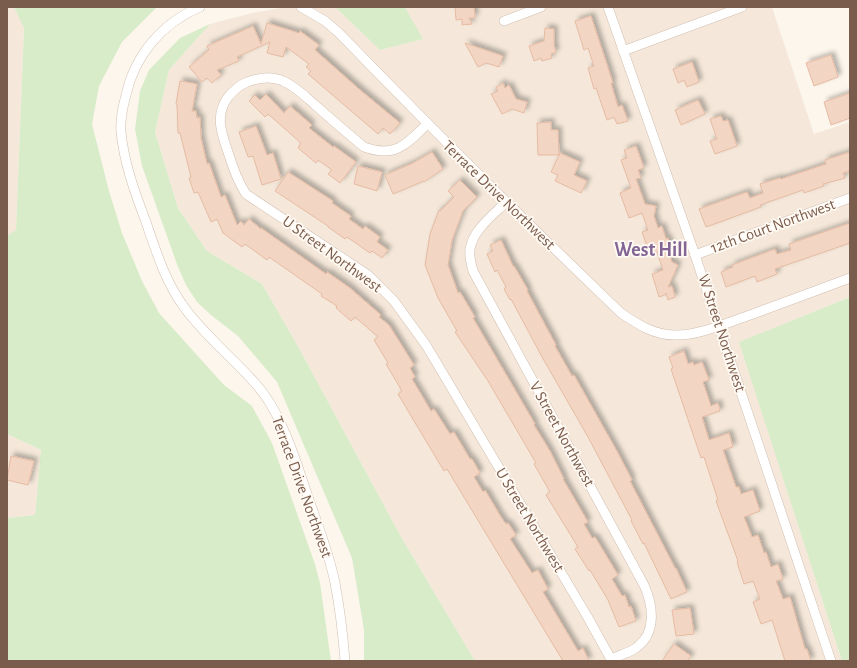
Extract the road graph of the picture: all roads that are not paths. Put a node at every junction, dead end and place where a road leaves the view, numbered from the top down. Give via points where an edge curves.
1 (200, 7) edge
2 (301, 7) edge
3 (540, 7) edge
4 (608, 7) edge
5 (742, 7) edge
6 (504, 21) dead end
7 (623, 51) junction
8 (428, 124) junction
9 (850, 198) edge
10 (506, 202) junction
11 (695, 254) junction
12 (850, 278) edge
13 (719, 326) junction
14 (612, 660) edge
15 (345, 661) edge
16 (831, 661) edge

1 - 15 street, Terrace Drive Northwest via 178,18 161,31 148,45 128,82 121,130 127,166 168,283 202,329 256,384 285,432 333,574 339,602
2 - 8 street, Terrace Drive Northwest via 339,33
3 - 6 street
4 - 7 street, W Street Northwest
5 - 7 street
7 - 11 street, W Street Northwest
8 - 10 street, Terrace Drive Northwest
8 - 14 street, U Street Northwest via 408,144 397,149 376,151 364,147 298,91 283,81 271,78 256,79 232,92 223,103 220,117 220,131 240,185 246,194 368,275 410,321
9 - 11 street, 12th Court Northwest
10 - 13 street, Terrace Drive Northwest via 621,313 640,326 658,333 673,335 689,334
10 - 14 street, V Street Northwest via 474,238 470,248 473,271 644,584 651,604 651,624 643,641
11 - 13 street, W Street Northwest
12 - 13 street, Terrace Drive Northwest
13 - 16 street, W Street Northwest

